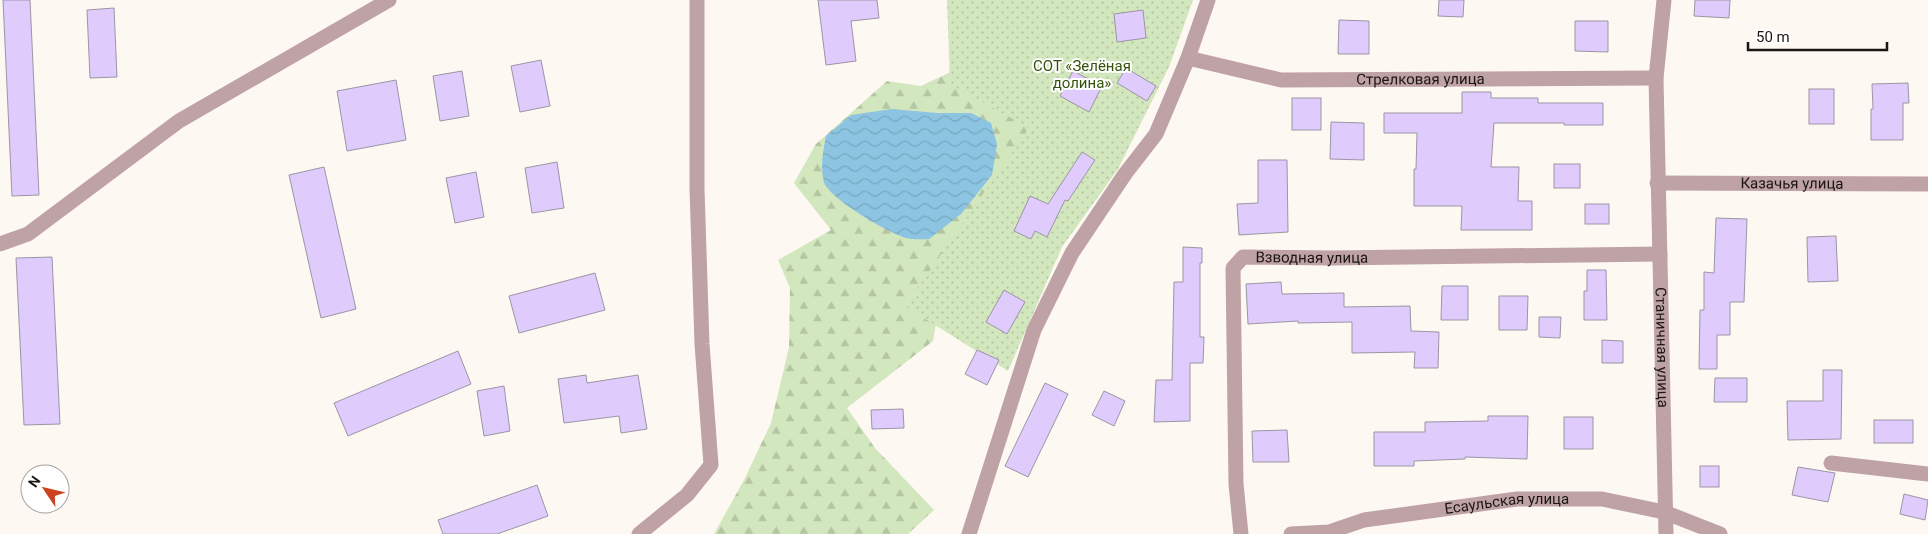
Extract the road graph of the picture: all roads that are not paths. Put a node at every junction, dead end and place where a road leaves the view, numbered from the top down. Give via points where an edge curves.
1 (389, 0) edge
2 (697, 0) edge
3 (1208, 0) edge
4 (1664, 0) edge
5 (1188, 58) junction
6 (1656, 78) junction
7 (1657, 183) junction
8 (1928, 184) edge
9 (0, 244) edge
10 (1660, 254) junction
11 (1831, 463) dead end
12 (1928, 474) edge
13 (1664, 512) junction
14 (639, 534) edge
15 (969, 534) edge
16 (1241, 534) edge
17 (1291, 534) edge
18 (1666, 534) edge
19 (1720, 534) edge

1 - 9 street via 179,121 28,234
2 - 14 street via 697,189 702,344 711,465 687,495
3 - 5 street
4 - 6 street, Станичная улица
5 - 6 street, Стрелковая улица via 1281,80
5 - 15 street via 1156,134 1072,253 1034,330
6 - 7 street, Станичная улица
7 - 8 street, Казачья улица
7 - 10 street, Станичная улица
10 - 13 street, Станичная улица
10 - 16 street, Взводная улица via 1243,258 1233,268 1236,484
11 - 12 street
13 - 17 street, Есаульская улица via 1602,499 1517,499 1364,520 1329,532
13 - 18 street, Станичная улица
13 - 19 street, Есаульская улица

